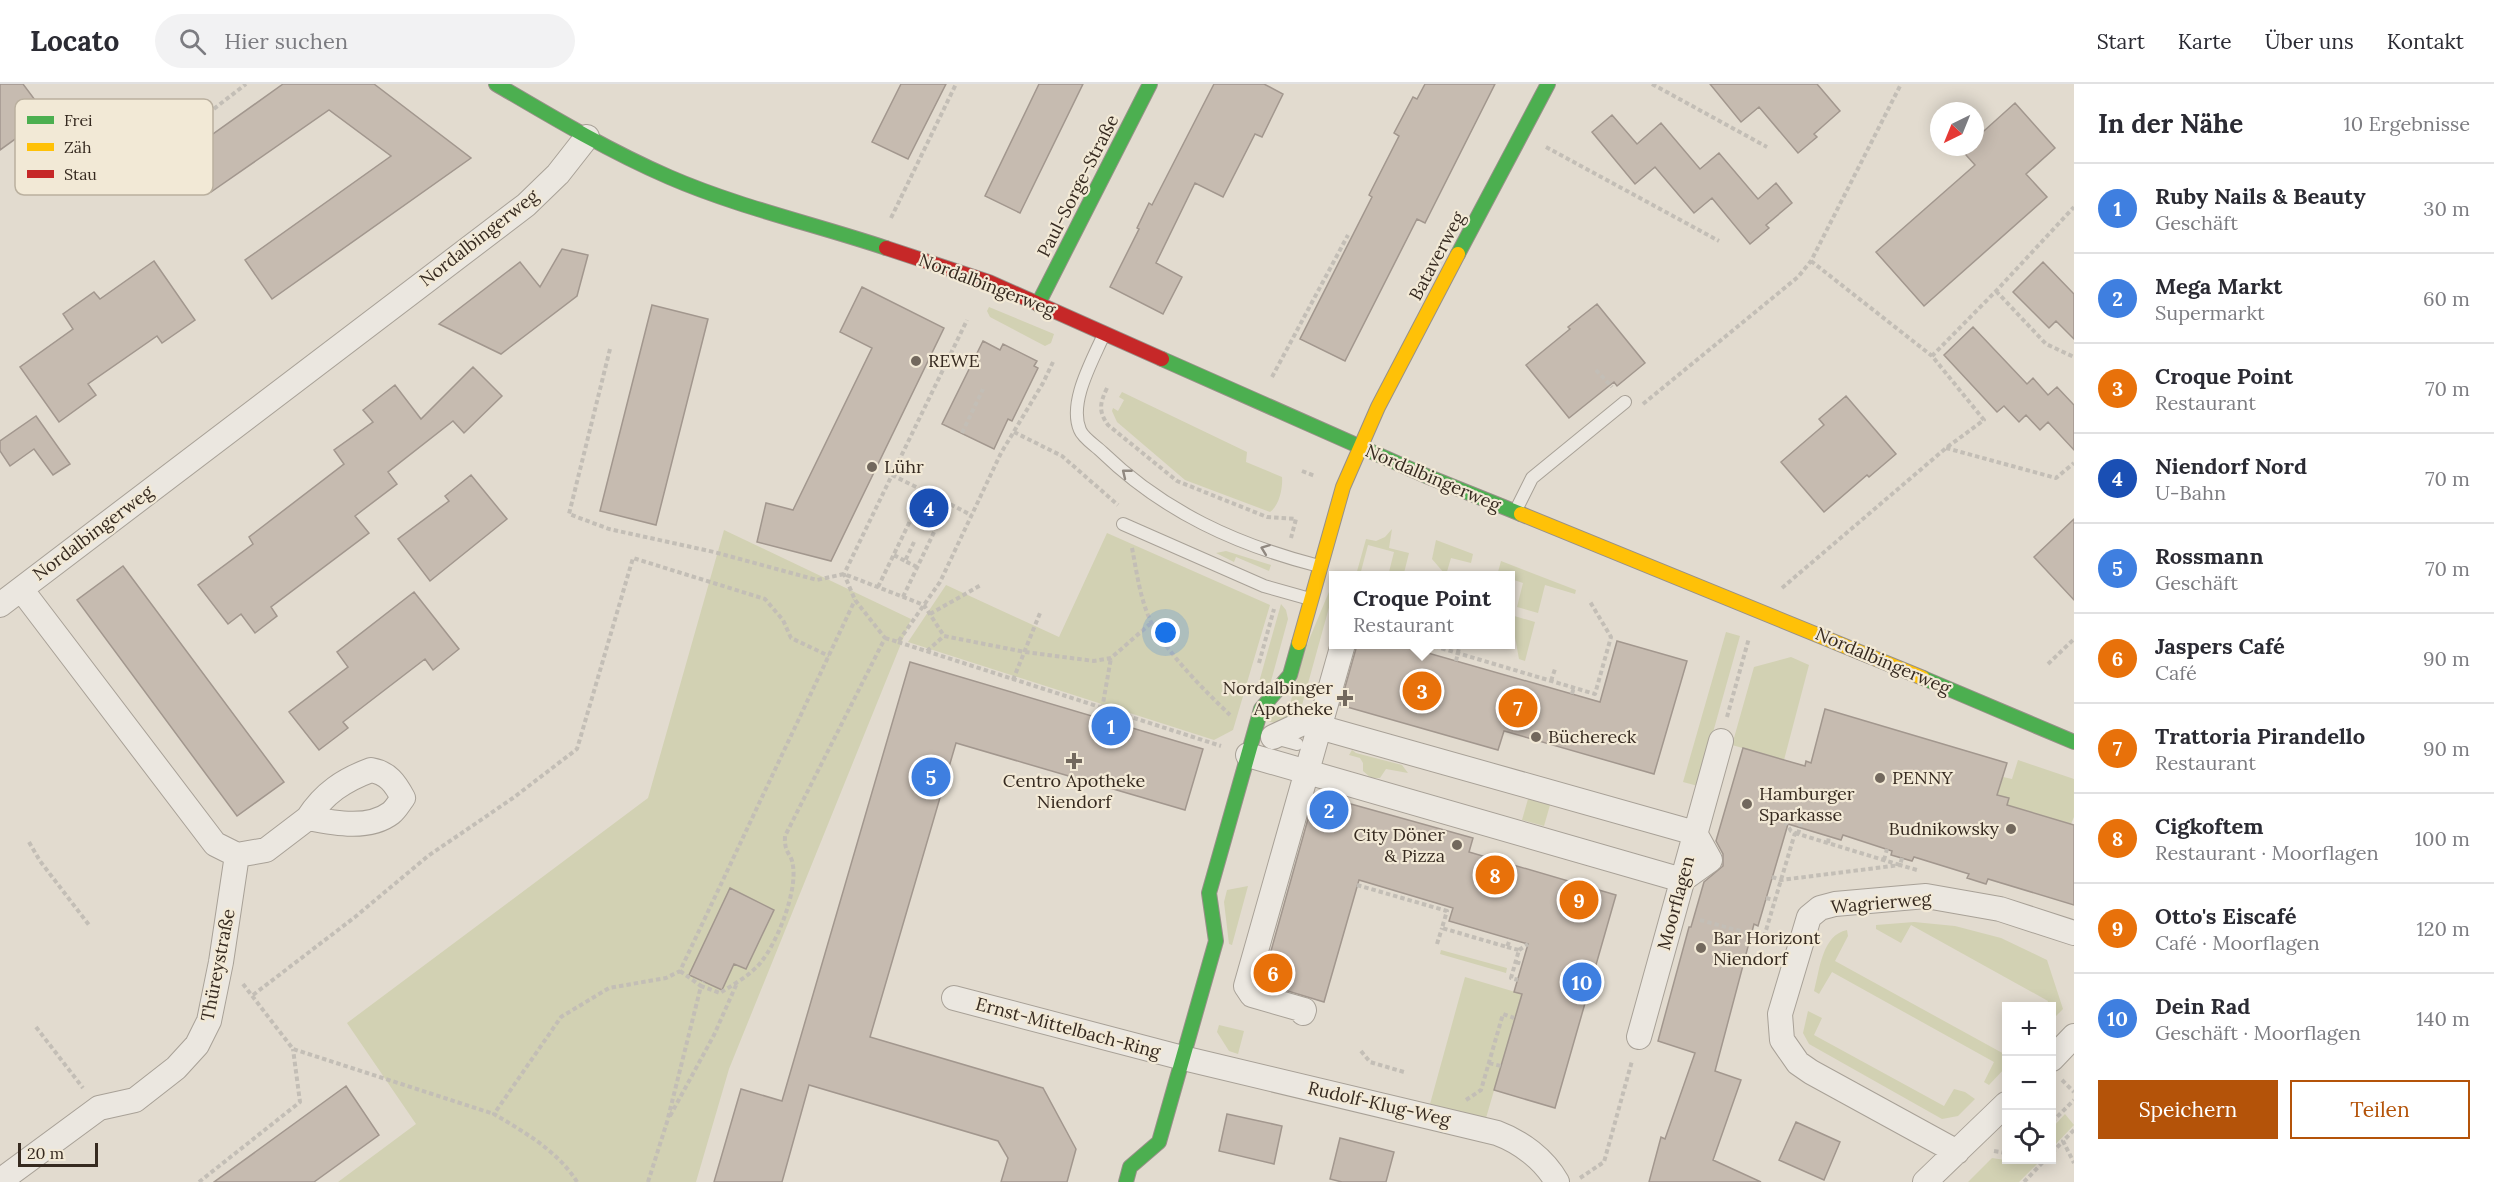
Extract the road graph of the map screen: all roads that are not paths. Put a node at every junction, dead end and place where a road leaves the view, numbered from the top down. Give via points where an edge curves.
1 (496, 84) edge
2 (1150, 84) edge
3 (1548, 84) edge
4 (587, 137) junction
5 (1038, 304) junction
6 (1105, 333) junction
7 (1624, 402) dead end
8 (1360, 447) junction
9 (1515, 512) junction
10 (1125, 525) road end
11 (1320, 567) junction
12 (21, 589) junction
13 (1311, 600) junction
14 (0, 604) edge
15 (1342, 649) edge
16 (1319, 727) junction
17 (1258, 741) junction
18 (1720, 741) road end
19 (2074, 742) edge
20 (1297, 744) dead end
21 (1307, 771) junction
22 (308, 818) dead end
23 (1695, 833) junction
24 (237, 855) junction
25 (1682, 880) junction
26 (2074, 933) edge
27 (954, 998) dead end
28 (1293, 1003) dead end
29 (2074, 1036) edge
30 (1639, 1037) road end
31 (2055, 1056) edge
32 (1183, 1058) junction
33 (2002, 1109) edge
34 (1957, 1152) junction
35 (1936, 1179) edge
36 (0, 1181) edge
37 (1126, 1182) edge
38 (1557, 1182) edge

1 - 4 street
2 - 5 street, Paul-Sorge-Straße
3 - 8 street, Bataverweg
4 - 5 street, Nordalbingerweg via 669,177 720,196 965,273
4 - 12 street, Nordalbingerweg via 558,174 526,205
5 - 6 street, Nordalbingerweg
6 - 8 street, Nordalbingerweg
11 -> 6 lane via 1223,534 1172,508 1122,471 1080,431 1077,403
7 - 9 lane via 1532,478
8 - 9 street, Nordalbingerweg
8 - 11 street, Ernst-Mittelbach-Ring via 1343,487
9 - 19 street, Nordalbingerweg
10 - 13 lane via 1264,586
11 - 13 street, Ernst-Mittelbach-Ring
12 - 14 street, Nordalbingerweg
12 - 24 street via 197,822 215,844
13 - 17 street, Ernst-Mittelbach-Ring via 1290,675 1261,709
15 - 16 street
16 - 17 street via 1303,723
16 - 21 street
16 - 23 street
17 - 20 lane
17 - 21 street
17 - 32 street, Ernst-Mittelbach-Ring via 1209,893 1216,941
18 - 23 street, Moorflagen
21 - 25 street
21 - 28 street via 1246,986 1252,995
22 - 24 street via 266,850
23 - 25 street, Moorflagen
24 - 36 street, Thüreystraße via 209,1021 197,1045 176,1068 135,1100 99,1108
25 - 30 street, Moorflagen
26 - 34 street, Wagrierweg via 2000,909 1926,896 1835,904 1820,908 1809,917 1780,1014 1780,1030 1788,1052 1811,1072
27 - 32 street, Ernst-Mittelbach-Ring
29 - 31 street
32 - 37 street, Ernst-Mittelbach-Ring via 1159,1142 1130,1167
32 - 38 street, Rudolf-Klug-Weg via 1497,1133 1527,1149
33 - 34 street
34 - 35 street

